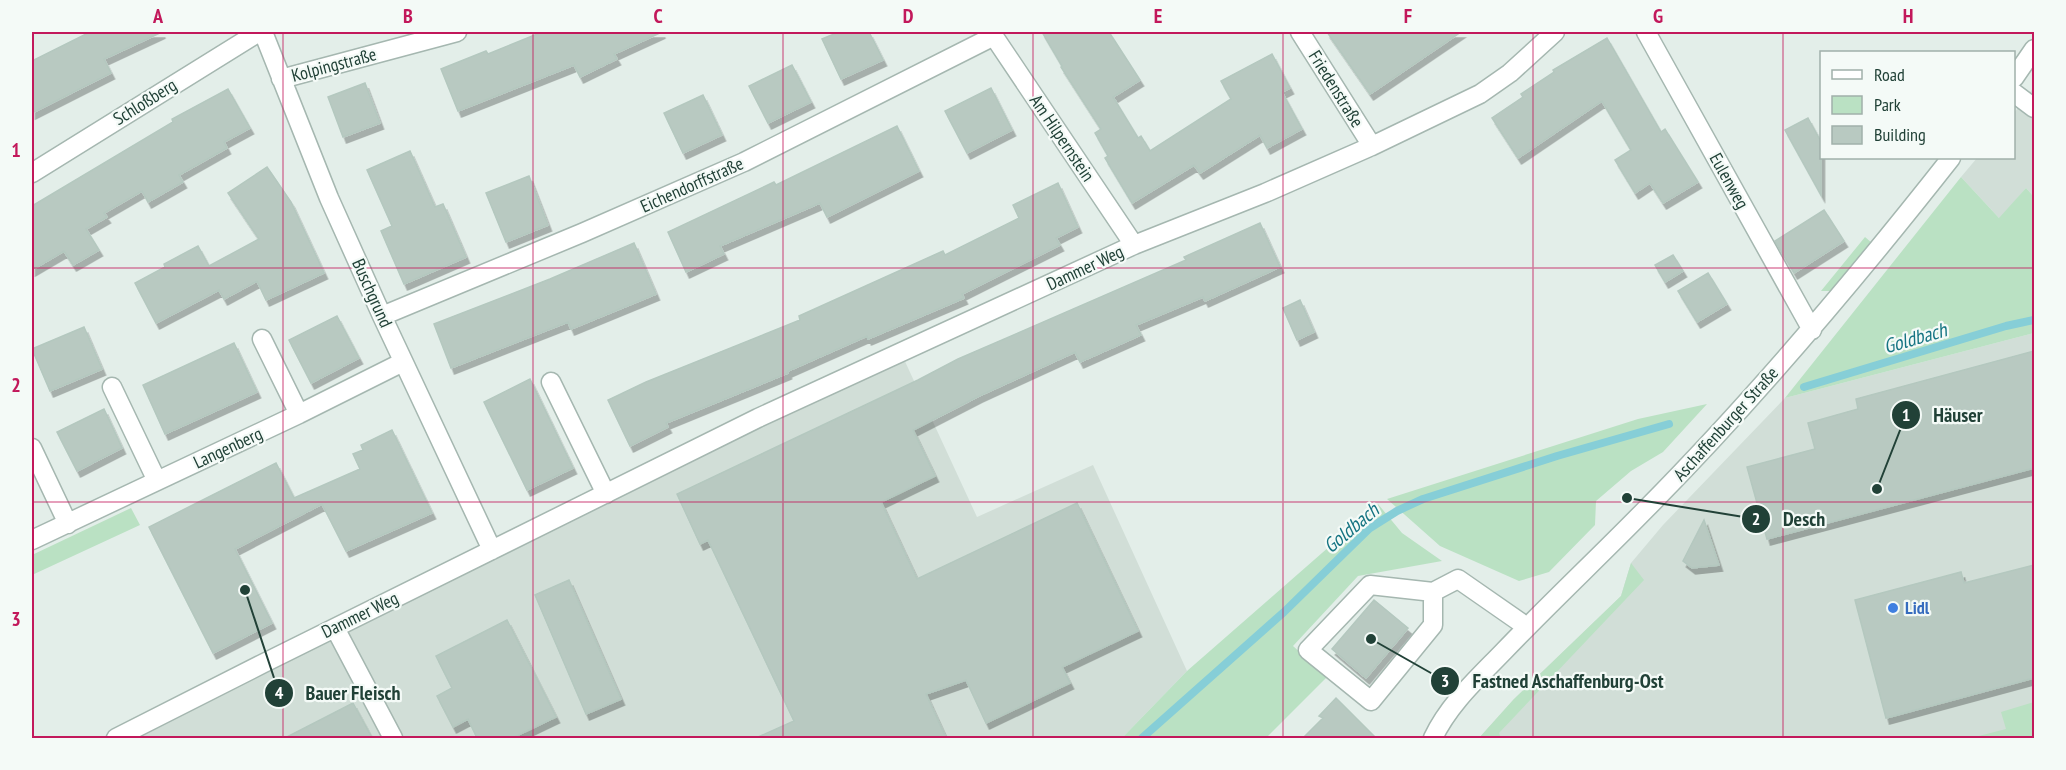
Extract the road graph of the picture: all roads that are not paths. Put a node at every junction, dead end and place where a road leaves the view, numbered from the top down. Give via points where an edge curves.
1 (261, 32) edge
2 (457, 32) edge
3 (1300, 32) edge
4 (1555, 32) edge
5 (1646, 32) edge
6 (992, 34) edge
7 (2034, 49) edge
8 (2015, 75) edge
9 (281, 79) junction
10 (2015, 94) edge
11 (2034, 108) edge
12 (1372, 146) junction
13 (1950, 159) edge
14 (32, 173) edge
15 (1134, 245) junction
16 (382, 316) junction
17 (1812, 330) junction
18 (262, 339) dead end
19 (403, 362) junction
20 (551, 382) dead end
21 (112, 387) dead end
22 (299, 414) junction
23 (32, 448) edge
24 (157, 481) junction
25 (606, 494) junction
26 (68, 524) junction
27 (32, 540) edge
28 (492, 550) junction
29 (1433, 592) junction
30 (1527, 627) junction
31 (335, 628) junction
32 (1457, 699) junction
33 (116, 738) edge
34 (393, 738) edge
35 (1433, 738) edge
36 (1447, 738) edge

1 - 9 street, Buschgrund
1 - 14 street, Schloßberg
2 - 9 street, Kolpingstraße
3 - 12 street, Friedenstraße
4 - 12 street, Dammer Weg via 1480,94
5 - 17 street, Eulenweg
6 - 15 street, Am Hilpernstein
6 - 16 street, Eichendorffstraße via 744,162
7 - 8 street
9 - 16 street, Buschgrund
10 - 11 street
12 - 15 street, Dammer Weg
13 - 17 street, Aschaffenburger Straße
15 - 25 street, Dammer Weg via 758,418
16 - 19 street, Buschgrund
17 - 30 street, Aschaffenburger Straße via 1671,484
18 - 22 street
19 - 22 street, Langenberg
19 - 28 street, Buschgrund
20 - 25 street
21 - 24 street
22 - 24 street, Langenberg
23 - 26 street
24 - 26 street, Langenberg
25 - 28 street, Dammer Weg
26 - 27 street, Langenberg
28 - 31 street, Dammer Weg
29 - 29 street via 1370,585 1308,650 1371,701 1432,625
29 - 30 street via 1458,579
30 - 32 street, Aschaffenburger Straße
31 - 33 street, Dammer Weg
31 - 34 street
32 - 35 street, Aschaffenburger Straße
32 - 36 street, Aschaffenburger Straße

